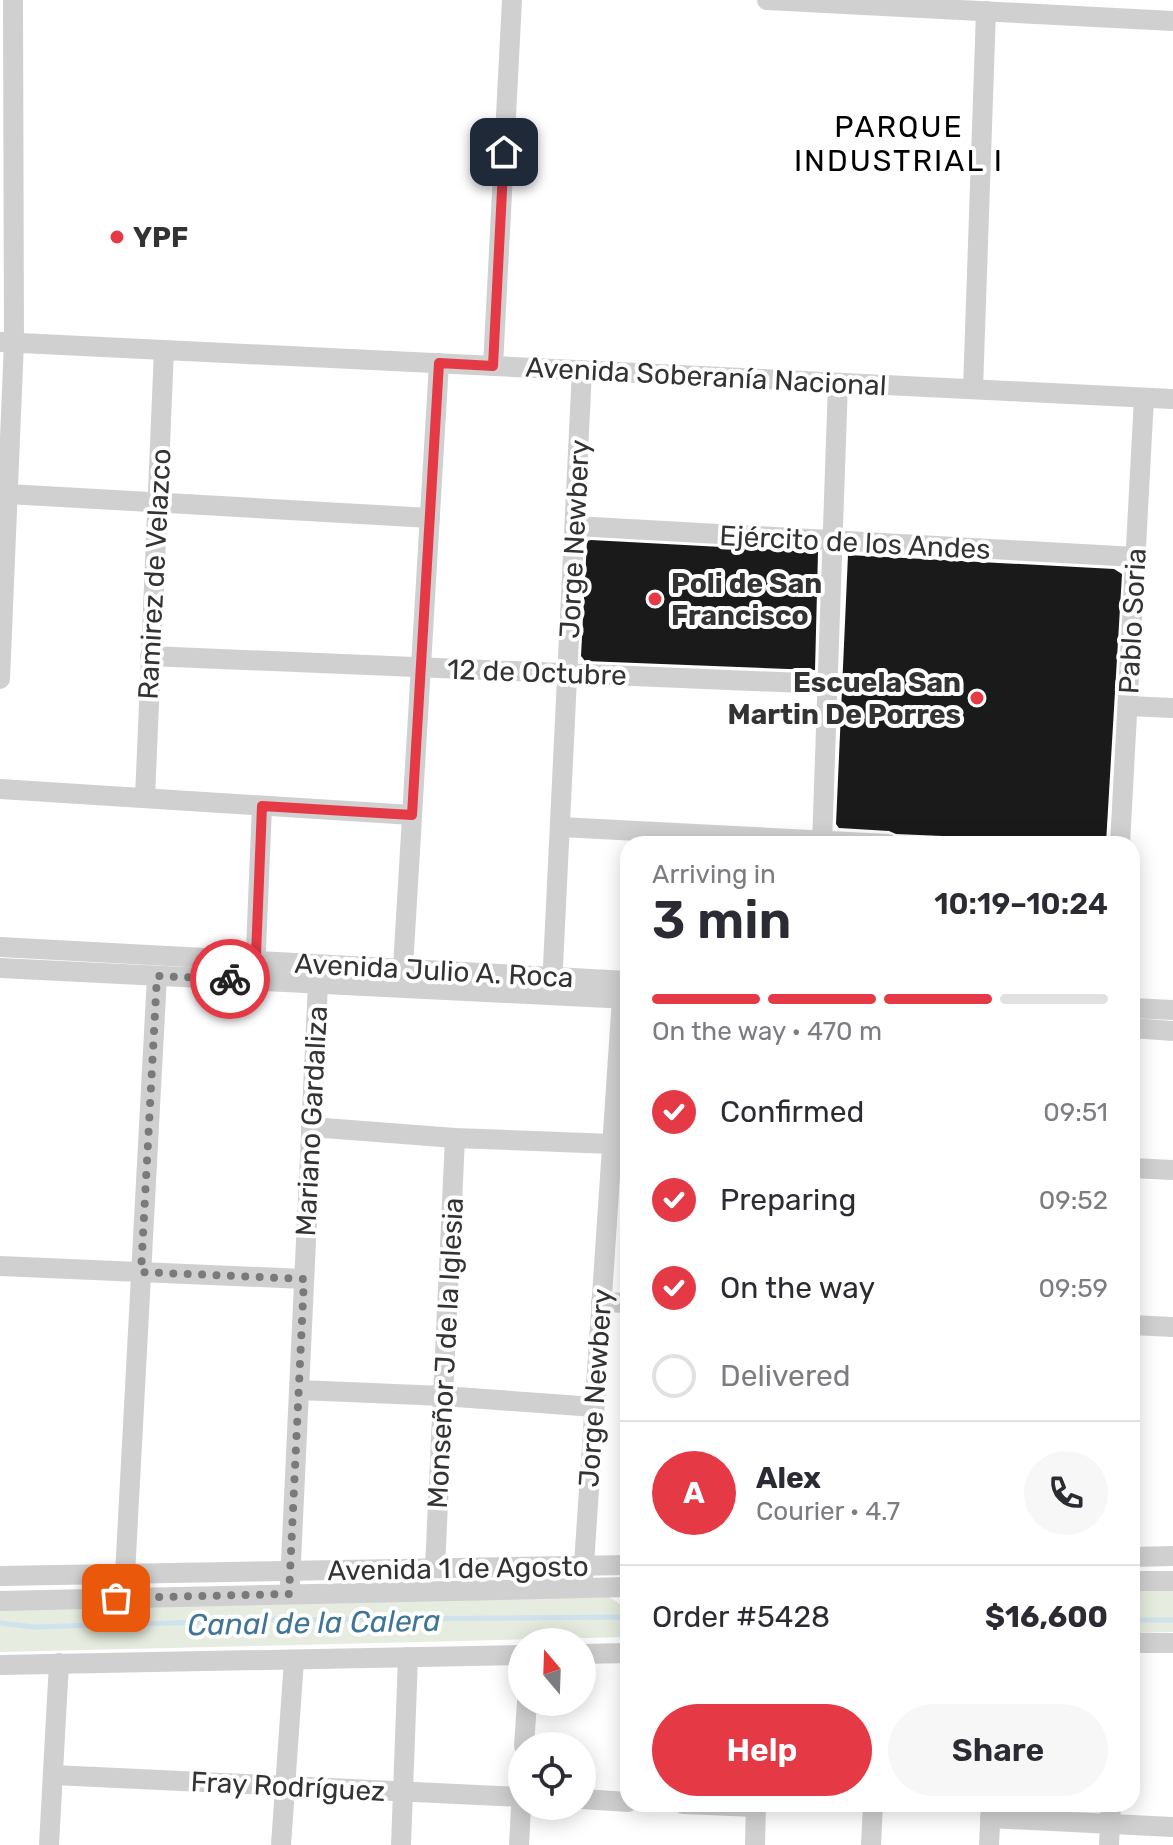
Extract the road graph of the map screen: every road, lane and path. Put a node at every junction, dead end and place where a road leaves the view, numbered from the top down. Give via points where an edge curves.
1 (13, 0) edge
2 (512, 0) edge
3 (767, 0) edge
4 (1053, 7) edge
5 (986, 11) junction
6 (1173, 21) edge
7 (7, 342) edge
8 (164, 350) junction
9 (439, 363) junction
10 (493, 366) junction
11 (582, 370) junction
12 (838, 383) junction
13 (973, 389) junction
14 (1144, 398) junction
15 (1173, 399) edge
16 (8, 494) junction
17 (157, 502) junction
18 (430, 518) junction
19 (575, 526) junction
20 (832, 540) junction
21 (1136, 557) junction
22 (2, 563) edge
23 (150, 656) junction
24 (421, 667) junction
25 (567, 673) junction
26 (0, 679) edge
27 (827, 684) junction
28 (1128, 706) junction
29 (1173, 708) edge
30 (0, 789) edge
31 (145, 798) junction
32 (262, 806) junction
33 (412, 815) junction
34 (560, 827) junction
35 (717, 836) edge
36 (822, 836) edge
37 (1120, 836) edge
38 (0, 947) edge
39 (0, 968) edge
40 (403, 968) junction
41 (255, 970) junction
42 (157, 976) junction
43 (318, 984) junction
44 (552, 986) junction
45 (620, 992) edge
46 (1140, 1008) edge
47 (1173, 1010) edge
48 (1140, 1029) edge
49 (1173, 1031) edge
50 (620, 1057) edge
51 (311, 1127) junction
52 (455, 1138) junction
53 (612, 1144) junction
54 (1140, 1168) edge
55 (1173, 1170) edge
56 (0, 1266) edge
57 (141, 1272) junction
58 (304, 1279) junction
59 (601, 1302) junction
60 (620, 1303) edge
61 (1140, 1325) edge
62 (1173, 1327) edge
63 (299, 1390) junction
64 (443, 1396) junction
65 (594, 1407) junction
66 (1173, 1556) edge
67 (1140, 1557) edge
68 (583, 1565) junction
69 (620, 1565) edge
70 (435, 1568) junction
71 (290, 1571) junction
72 (125, 1575) junction
73 (0, 1576) edge
74 (1140, 1581) edge
75 (1173, 1581) edge
76 (582, 1587) junction
77 (620, 1589) edge
78 (289, 1594) junction
79 (0, 1601) edge
80 (1140, 1643) edge
81 (1173, 1643) edge
82 (620, 1653) edge
83 (596, 1654) edge
84 (508, 1655) edge
85 (408, 1657) junction
86 (294, 1660) junction
87 (59, 1663) junction
88 (0, 1665) edge
89 (53, 1775) junction
90 (285, 1785) junction
91 (403, 1791) junction
92 (508, 1795) edge
93 (596, 1800) edge
94 (620, 1801) edge
95 (756, 1812) edge
96 (873, 1812) edge
97 (991, 1812) edge
98 (1000, 1812) edge
99 (521, 1820) edge
100 (1110, 1824) edge
101 (1173, 1827) edge
102 (49, 1845) edge
103 (281, 1845) edge
104 (401, 1845) edge
105 (519, 1845) edge
106 (755, 1845) edge
107 (871, 1845) edge
108 (989, 1845) edge

1 - 7 street
2 - 10 street
3 - 5 street
4 - 5 street
4 - 6 street
5 - 13 street
7 - 8 street, Avenida Soberanía Nacional
7 - 16 street
8 - 9 street, Avenida Soberanía Nacional
8 - 17 street, Ramirez de Velazco
9 - 10 street, Avenida Soberanía Nacional
9 - 18 street
10 - 11 street, Avenida Soberanía Nacional
11 - 12 street, Avenida Soberanía Nacional
11 - 19 street, Jorge Newbery
12 - 13 street, Avenida Soberanía Nacional
12 - 20 street
13 - 14 street, Avenida Soberanía Nacional
14 - 15 street, Avenida Soberanía Nacional
14 - 21 street, Pablo Soria
16 - 17 street
16 - 22 street
17 - 18 street
17 - 23 street, Ramirez de Velazco
18 - 24 street
19 - 20 street, Ejército de los Andes
19 - 25 street, Jorge Newbery
20 - 21 street, Ejército de los Andes
20 - 27 street
21 - 28 street, Pablo Soria
22 - 26 street
23 - 24 street, 12 de Octubre
23 - 31 street, Ramirez de Velazco
24 - 25 street, 12 de Octubre
24 - 33 street
25 - 27 street, 12 de Octubre
25 - 34 street, Jorge Newbery
27 - 36 street
28 - 29 street
28 - 37 street, Pablo Soria
30 - 31 street
31 - 32 street
32 - 33 street
32 - 41 street
33 - 40 street
34 - 35 street
34 - 44 street, Jorge Newbery
38 - 41 street, Avenida Julio A. Roca
39 - 42 street, Avenida Julio A. Roca
40 - 41 street, Avenida Julio A. Roca
40 - 44 street, Avenida Julio A. Roca
41 - 42 street, Avenida Julio A. Roca
41 - 43 street, Avenida Julio A. Roca
42 - 57 street
43 - 44 street, Avenida Julio A. Roca
43 - 51 street, Mariano Gardaliza
44 - 45 street, Avenida Julio A. Roca
46 - 47 street
48 - 49 street
50 - 53 street, Jorge Newbery
51 - 52 street
51 - 58 street, Mariano Gardaliza
52 - 53 street
52 - 64 street, Monseñor J de la Iglesia
53 - 59 street, Jorge Newbery
54 - 55 street
56 - 57 street
57 - 58 street
57 - 72 street
58 - 63 street, Mariano Gardaliza
59 - 60 street
59 - 65 street, Jorge Newbery
61 - 62 street
63 - 64 street
63 - 71 street, Mariano Gardaliza
64 - 65 street
64 - 70 street, Monseñor J de la Iglesia
65 - 68 street, Jorge Newbery
66 - 67 street
68 - 69 street, Avenida 1 de Agosto
68 - 70 street, Avenida 1 de Agosto
68 - 76 street, Jorge Newbery
70 - 71 street, Avenida 1 de Agosto
71 - 72 street, Avenida 1 de Agosto
71 - 78 street, Mariano Gardaliza
72 - 73 street, Avenida 1 de Agosto
74 - 75 street
76 - 77 street, Avenida 1 de Agosto
76 - 78 street, Avenida 1 de Agosto
78 - 79 street, Avenida 1 de Agosto
80 - 81 street
82 - 83 street
84 - 85 street
85 - 86 street
85 - 91 street
86 - 87 street
86 - 90 street
87 - 88 street
87 - 89 street
89 - 90 street, Fray Rodríguez
89 - 102 street
90 - 91 street, Fray Rodríguez
90 - 103 street
91 - 92 street, Fray Rodríguez
91 - 104 street
93 - 94 street
95 - 106 street
96 - 107 street
97 - 108 street
98 - 100 street
99 - 105 street
100 - 101 street

